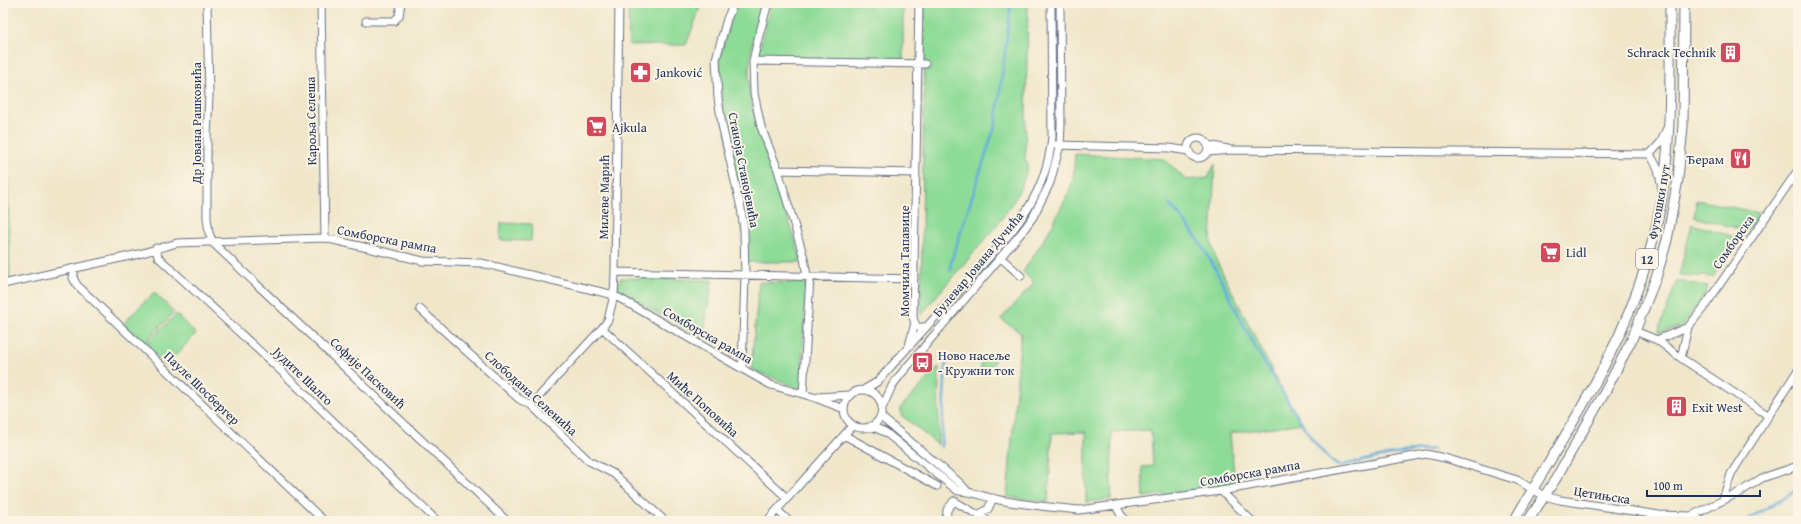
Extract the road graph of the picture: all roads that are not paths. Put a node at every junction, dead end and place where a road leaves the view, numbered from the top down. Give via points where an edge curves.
1 (208, 3) edge
2 (321, 3) edge
3 (401, 3) edge
4 (619, 3) edge
5 (734, 3) edge
6 (768, 3) edge
7 (919, 3) edge
8 (1051, 3) edge
9 (1060, 3) edge
10 (1670, 3) edge
11 (1684, 3) edge
12 (366, 21) dead end
13 (753, 61) junction
14 (921, 64) junction
15 (1668, 124) junction
16 (1052, 144) junction
17 (1060, 145) junction
18 (1207, 148) junction
19 (1189, 149) junction
20 (1650, 154) junction
21 (778, 170) junction
22 (1798, 170) edge
23 (916, 173) junction
24 (1663, 190) junction
25 (325, 238) junction
26 (213, 243) junction
27 (156, 248) junction
28 (1001, 258) junction
29 (76, 268) junction
30 (615, 272) junction
31 (745, 275) junction
32 (809, 276) junction
33 (1022, 276) dead end
34 (914, 279) junction
35 (3, 284) edge
36 (614, 295) junction
37 (420, 309) dead end
38 (915, 323) junction
39 (926, 327) junction
40 (1688, 327) junction
41 (602, 328) junction
42 (1635, 331) junction
43 (1657, 340) junction
44 (909, 347) junction
45 (1681, 358) junction
46 (742, 369) junction
47 (1798, 370) edge
48 (865, 389) junction
49 (803, 394) junction
50 (850, 395) junction
51 (813, 397) junction
52 (531, 404) junction
53 (882, 406) junction
54 (844, 409) junction
55 (1769, 416) junction
56 (881, 417) junction
57 (853, 425) junction
58 (871, 426) junction
59 (844, 435) junction
60 (1797, 467) edge
61 (937, 486) dead end
62 (1532, 489) junction
63 (967, 491) junction
64 (1221, 491) junction
65 (1544, 496) junction
66 (787, 498) junction
67 (993, 498) junction
68 (1723, 499) junction
69 (1116, 506) junction
70 (777, 510) junction
71 (978, 515) junction
72 (1691, 516) junction
73 (324, 521) edge
74 (437, 521) edge
75 (507, 521) edge
76 (665, 521) edge
77 (767, 521) edge
78 (789, 521) edge
79 (946, 521) edge
80 (988, 521) edge
81 (1127, 521) edge
82 (1252, 521) edge
83 (1514, 521) edge
84 (1528, 521) edge
85 (1704, 521) edge

1 - 26 street, Др Јована Рашковића via 207,218
2 - 25 street, Кароља Селеша
3 - 12 street via 399,16 394,21
4 - 30 street, Милеве Марић
5 - 31 street, Станоја Станојевића via 716,59 722,125 742,208
6 - 13 street, Станоја Станојевића
7 - 14 street, Момчила Тапавице
8 - 16 street, Булевар Јована Дучића
9 - 17 street, Булевар Јована Дучића
10 - 15 main road, Футошки пут / 12
11 - 42 main road, Футошки пут / 12 via 1682,126 1678,179 1667,240 1657,275
13 - 14 street
13 - 21 street, Станоја Станојевића via 754,93 761,127
14 - 23 street, Момчила Тапавице
15 - 20 street via 1661,142
15 - 24 main road, Футошки пут / 12
16 - 17 street
16 - 39 street, Булевар Јована Дучића via 1040,187 1027,212
17 - 19 street
17 - 28 street, Булевар Јована Дучића via 1054,173 1044,197 1033,217
18 - 19 street via 1200,158 1194,157
18 - 19 street via 1204,140 1198,138 1192,141
18 - 20 street
20 - 24 street via 1658,169
21 - 23 street
21 - 32 street, Станоја Станојевића
22 - 40 street, Сомборска
23 - 34 street, Момчила Тапавице
24 - 62 main road, Футошки пут / 12 via 1653,242 1638,290 1623,326 1592,390
25 - 26 street, Сомборска рампа
25 - 36 street, Сомборска рампа via 423,261 481,263
26 - 27 street, Сомборска рампа via 177,243
26 - 75 street, Софије Пасковић
27 - 29 street, Сомборска рампа
27 - 74 street, Јудите Шалго via 158,257
28 - 33 street
28 - 53 street, Булевар Јована Дучића via 901,374
29 - 35 street, Сомборска рампа
29 - 73 street, Пауле Шосбергер via 73,278 77,285
30 - 31 street
30 - 36 street, Милеве Марић
31 - 32 street
31 - 46 street, Станоја Станојевића
32 - 34 street
32 - 49 street, Станоја Станојевића
34 - 38 street, Момчила Тапавице
36 - 41 street, Милеве Марић via 608,320
36 - 46 street, Сомборска рампа
37 - 52 street, Слободана Селенића via 519,399
38 - 39 street via 916,327
38 - 44 street, Момчила Тапавице
39 - 44 street, Булевар Јована Дучића
40 - 43 street, Сомборска
40 - 45 street, Сомборска
41 - 52 street, Милеве Марић
41 - 66 street, Миће Поповића
42 - 43 street
42 - 65 main road, Футошки пут / 12 via 1605,392
43 - 45 street
44 - 48 street, Булевар Јована Дучића via 877,382
45 - 55 street
46 - 49 street, Сомборска рампа via 771,385
47 - 55 street
48 - 50 street
48 - 53 street via 875,393
49 - 51 street, Сомборска рампа
50 - 51 street, Сомборска рампа
50 - 54 street via 846,399
51 - 54 street, Сомборска рампа
52 - 76 street, Слободана Селенића via 589,461 614,474
53 - 56 street
54 - 57 street via 845,415
55 - 68 street via 1731,474
56 - 58 street
56 - 63 street, Сомборска рампа
57 - 58 street via 859,428
57 - 59 street
58 - 63 street, Сомборска рампа via 885,432 958,491
59 - 61 street
59 - 66 street
60 - 68 street via 1762,478
62 - 64 street, Сомборска рампа via 1516,480 1426,454
62 - 65 street, Сомборска рампа
62 - 83 main road, 12
63 - 67 street, Сомборска рампа
64 - 69 street, Сомборска рампа
64 - 82 street
65 - 72 street, Цетињска via 1595,507 1659,516
65 - 84 main road, 12
66 - 70 street
67 - 69 street, Сомборска рампа via 1079,510
67 - 71 street via 988,509
68 - 72 street
69 - 81 street
70 - 77 street
70 - 78 street
71 - 79 street via 954,501 947,510
71 - 80 street
72 - 85 street, Цетињска

